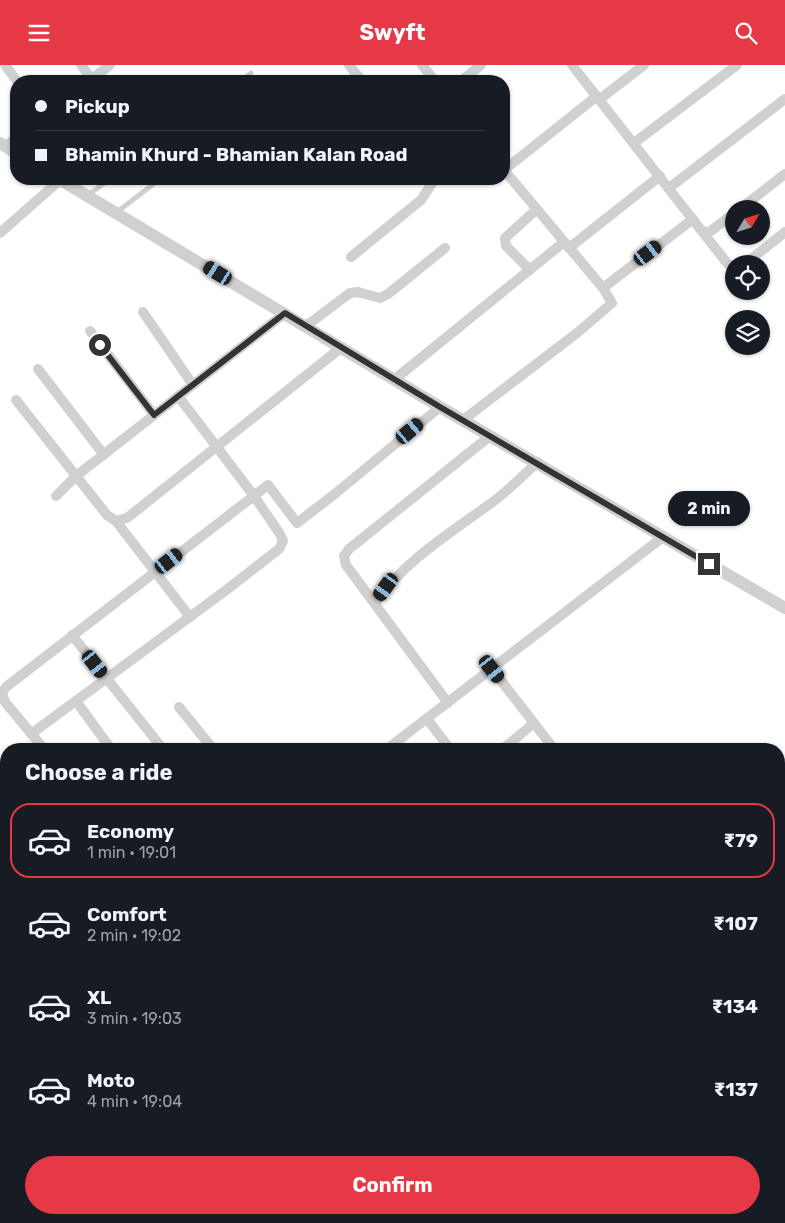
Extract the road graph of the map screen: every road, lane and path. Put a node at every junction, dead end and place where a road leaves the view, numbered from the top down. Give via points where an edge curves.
1 (110, 65) edge
2 (422, 65) edge
3 (481, 65) edge
4 (572, 65) edge
5 (626, 65) edge
6 (644, 65) edge
7 (737, 65) edge
8 (251, 73) dead end
9 (632, 74) junction
10 (97, 75) edge
11 (248, 75) edge
12 (430, 75) edge
13 (468, 75) edge
14 (598, 98) junction
15 (785, 99) edge
16 (634, 143) junction
17 (510, 165) edge
18 (785, 174) edge
19 (660, 176) junction
20 (510, 177) edge
21 (53, 185) edge
22 (70, 185) edge
23 (102, 185) edge
24 (152, 185) edge
25 (431, 185) edge
26 (669, 188) junction
27 (88, 196) junction
28 (752, 200) edge
29 (536, 209) junction
30 (116, 213) junction
31 (693, 219) junction
32 (725, 220) edge
33 (701, 230) junction
34 (785, 232) edge
35 (0, 233) edge
36 (567, 245) junction
37 (445, 248) dead end
38 (756, 255) edge
39 (351, 257) dead end
40 (725, 260) edge
41 (530, 270) junction
42 (603, 288) junction
43 (143, 312) dead end
44 (285, 313) junction
45 (306, 326) junction
46 (90, 331) dead end
47 (342, 347) junction
48 (38, 369) dead end
49 (395, 379) junction
50 (192, 385) junction
51 (178, 396) junction
52 (16, 400) dead end
53 (440, 407) junction
54 (154, 415) junction
55 (463, 420) junction
56 (490, 436) junction
57 (217, 447) junction
58 (104, 455) junction
59 (538, 463) junction
60 (76, 476) junction
61 (56, 496) dead end
62 (254, 496) junction
63 (116, 521) junction
64 (663, 537) junction
65 (154, 572) junction
66 (374, 603) junction
67 (785, 608) edge
68 (190, 617) junction
69 (72, 635) junction
70 (492, 669) junction
71 (106, 679) junction
72 (76, 701) junction
73 (448, 703) junction
74 (179, 707) dead end
75 (426, 719) junction
76 (534, 723) junction
77 (31, 733) junction
78 (39, 743) edge
79 (105, 743) edge
80 (159, 743) edge
81 (208, 743) edge
82 (395, 743) edge
83 (445, 743) edge
84 (510, 743) edge
85 (549, 743) edge

1 - 10 street
2 - 12 street
3 - 13 street
4 - 14 street
5 - 9 street
6 - 9 street
7 - 16 street
8 - 11 lane
9 - 14 street
14 - 16 street
14 - 17 street
15 - 26 street
16 - 19 street
18 - 28 street
19 - 26 street
19 - 36 street
20 - 29 street
21 - 35 street
22 - 27 street
23 - 27 lane
24 - 30 lane
25 - 39 street via 421,200
26 - 31 street
27 - 30 street
29 - 36 street
29 - 41 street via 505,238 506,246
30 - 44 street
31 - 33 street
31 - 42 street
32 - 33 street via 707,233
33 - 40 street
34 - 38 street
36 - 41 street
36 - 42 street
37 - 45 street via 388,294 380,298 350,293
41 - 49 street
42 - 55 street via 611,301 610,306
43 - 50 street
44 - 45 street
44 - 50 street
45 - 47 street
46 - 54 street
47 - 49 street
47 - 57 street
48 - 58 street
49 - 53 street
50 - 51 street
51 - 54 street
51 - 57 street
52 - 60 street
53 - 55 street
53 - 62 street via 297,523 268,485
54 - 58 street
55 - 56 street
56 - 59 street
56 - 66 street via 344,556 346,565
57 - 62 street
57 - 63 street via 127,518
58 - 60 street
59 - 64 street
59 - 66 street via 496,500 406,567
60 - 61 street
60 - 63 street via 107,515
62 - 65 street
62 - 68 street via 280,534 283,541 279,549
63 - 65 street
64 - 67 street
64 - 70 street
65 - 68 street
65 - 69 street
66 - 73 street
68 - 71 street
69 - 71 street
69 - 77 street via 2,693
70 - 73 street
70 - 76 street
71 - 72 street
71 - 80 street
72 - 77 street
72 - 79 street
73 - 75 street
74 - 81 street
75 - 82 street
75 - 83 street
76 - 84 street
76 - 85 street
77 - 78 street

